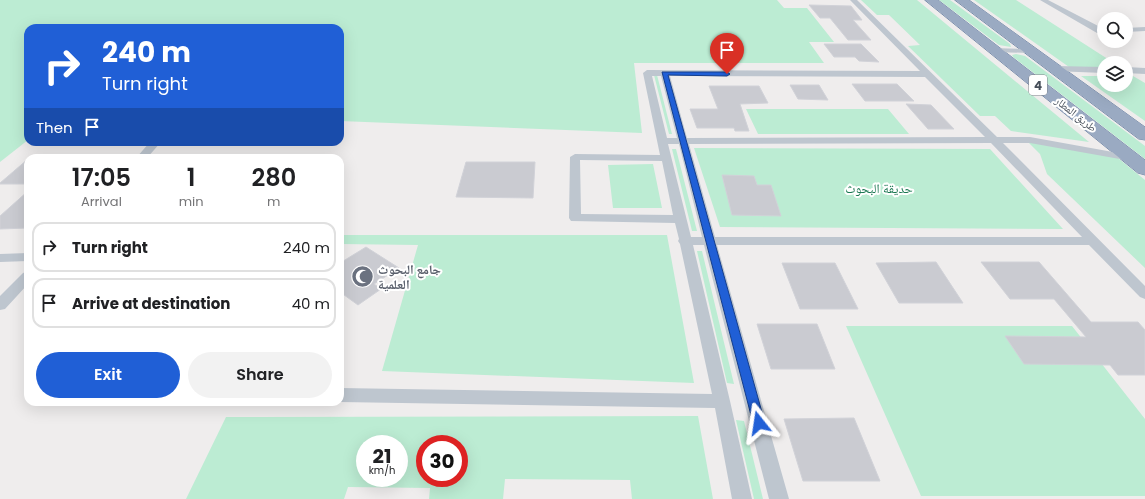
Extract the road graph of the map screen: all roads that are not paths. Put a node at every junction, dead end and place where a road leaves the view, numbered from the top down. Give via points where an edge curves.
1 (853, 0) edge
2 (931, 0) edge
3 (961, 0) edge
4 (1043, 0) edge
5 (1097, 29) edge
6 (1145, 29) edge
7 (1133, 30) edge
8 (994, 50) junction
9 (1030, 51) junction
10 (1056, 70) junction
11 (1097, 70) edge
12 (1133, 70) edge
13 (1145, 71) edge
14 (665, 74) junction
15 (928, 74) junction
16 (1145, 134) edge
17 (663, 141) junction
18 (683, 141) junction
19 (995, 141) junction
20 (152, 146) edge
21 (144, 154) edge
22 (667, 158) junction
23 (1131, 158) junction
24 (1145, 169) edge
25 (679, 218) junction
26 (684, 241) junction
27 (710, 241) junction
28 (1092, 241) junction
29 (24, 257) edge
30 (0, 258) edge
31 (24, 280) edge
32 (1145, 294) edge
33 (0, 305) edge
34 (344, 395) edge
35 (722, 400) junction
36 (742, 499) edge
37 (779, 499) edge

1 - 15 street
2 - 8 highway, طريق المطار / 4
3 - 9 highway, طريق المطار / 4
4 - 5 street
6 - 7 street
8 - 9 street
8 - 23 highway, طريق المطار / 4
9 - 10 highway, طريق المطار / 4
10 - 11 street
10 - 16 highway, طريق المطار / 4
12 - 13 street
14 - 15 street
14 - 17 street via 647,74
14 - 18 street
15 - 19 street
17 - 18 street
17 - 22 street
18 - 19 street
18 - 27 street
19 - 23 street via 1030,140
19 - 28 street
20 - 21 street
22 - 25 street
22 - 25 street via 575,157 575,218
23 - 24 highway, طريق المطار / 4
25 - 26 street
26 - 27 street
26 - 35 street
27 - 28 street
27 - 37 street
28 - 32 street
29 - 30 street
31 - 33 street
34 - 35 street
35 - 36 street

